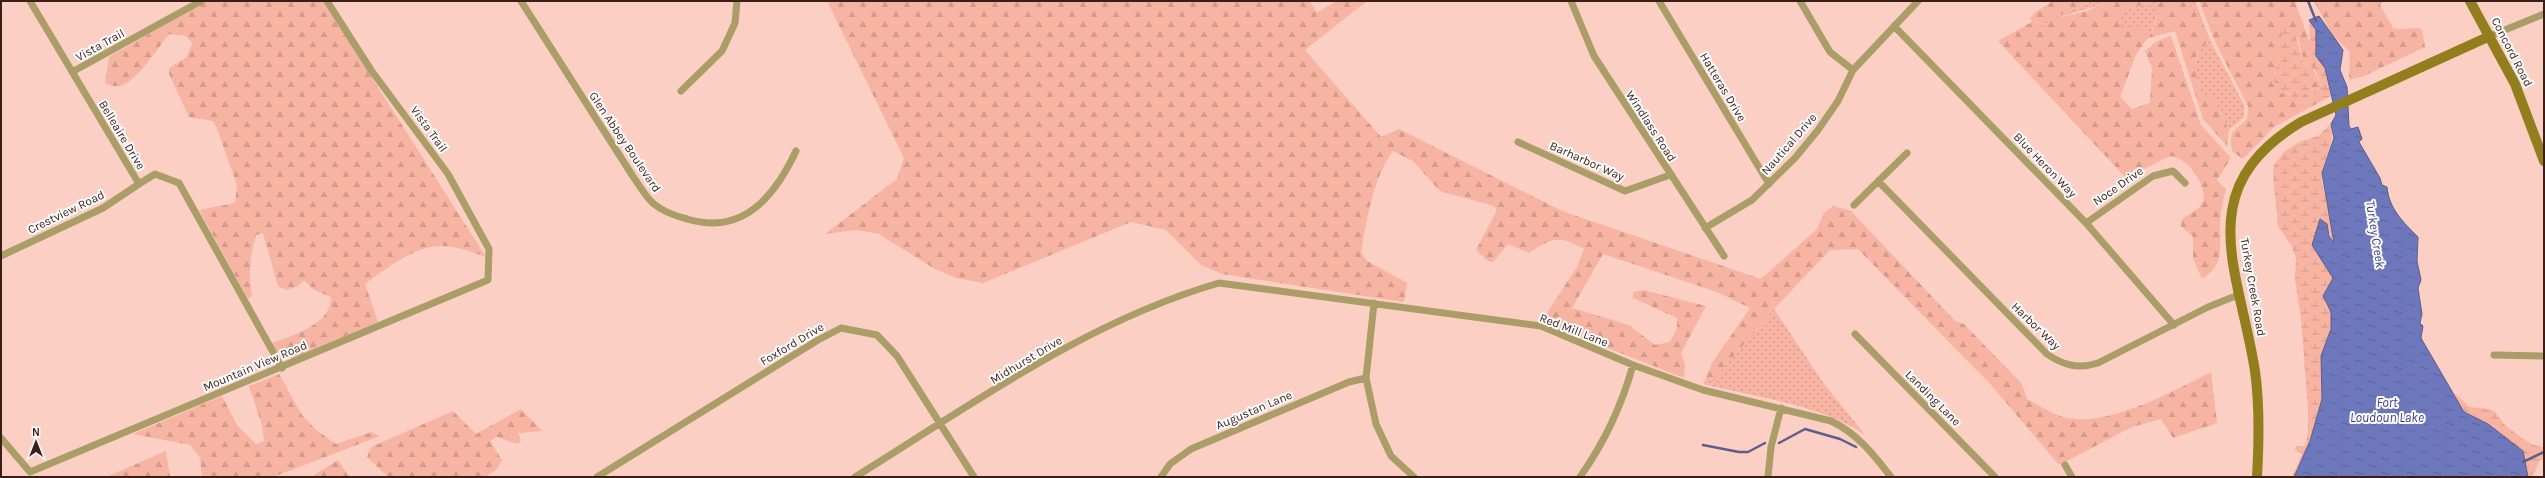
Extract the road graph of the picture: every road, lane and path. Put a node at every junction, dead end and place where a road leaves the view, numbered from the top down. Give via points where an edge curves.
1 (30, 1) edge
2 (201, 1) edge
3 (327, 1) edge
4 (521, 1) edge
5 (737, 1) edge
6 (1571, 1) edge
7 (1659, 1) edge
8 (1800, 1) edge
9 (1918, 1) edge
10 (2470, 1) edge
11 (2544, 14) edge
12 (1894, 26) junction
13 (2490, 36) junction
14 (1853, 70) junction
15 (72, 72) junction
16 (682, 91) dead end
17 (1518, 142) dead end
18 (796, 150) dead end
19 (1907, 153) dead end
20 (2544, 161) edge
21 (1670, 175) junction
22 (1878, 181) junction
23 (2185, 183) dead end
24 (139, 184) junction
25 (1769, 184) junction
26 (1854, 205) dead end
27 (2086, 222) junction
28 (1705, 228) junction
29 (1, 256) edge
30 (1724, 256) dead end
31 (488, 280) joint
32 (1220, 283) joint
33 (2238, 295) junction
34 (1374, 303) junction
35 (2174, 325) junction
36 (1855, 334) dead end
37 (2494, 355) dead end
38 (2544, 356) edge
39 (1633, 365) junction
40 (282, 368) junction
41 (1366, 378) junction
42 (1780, 408) junction
43 (940, 424) junction
44 (1, 438) edge
45 (2065, 465) dead end
46 (598, 477) edge
47 (854, 477) edge
48 (974, 477) edge
49 (1161, 477) edge
50 (1414, 477) edge
51 (1580, 477) edge
52 (1768, 477) edge
53 (1891, 477) edge
54 (1995, 477) edge
55 (2072, 477) edge
56 (2257, 477) edge

1 - 15 street, Belleaire Drive
2 - 15 street, Vista Trail
3 - 31 street, Vista Trail via 371,70 448,174 489,249
4 - 18 street, Glen Abbey Boulevard via 634,178 653,204 664,211 699,222 723,222 748,213 771,195
5 - 16 street via 736,23 722,51
6 - 21 street, Windlass Road via 1594,56
7 - 25 street, Hatteras Drive
8 - 14 street via 1830,52
9 - 12 street, Nautical Drive
10 - 13 street, Concord Road
11 - 13 street
12 - 14 street, Nautical Drive
12 - 27 street, Blue Heron Way
13 - 20 street, Concord Road via 2515,84
13 - 33 street, Turkey Creek Road via 2368,91 2276,137 2248,167 2231,209 2230,232
14 - 25 street, Nautical Drive via 1838,101 1818,130
15 - 24 street, Belleaire Drive
17 - 21 street, Barharbor Way via 1625,190
19 - 22 street
21 - 28 street, Windlass Road
22 - 26 street
22 - 35 street, Harbor Way via 2047,354 2059,362 2081,367 2098,363
23 - 27 street, Noce Drive via 2173,171 2157,174
24 - 29 street, Crestview Road via 103,208
24 - 40 street, Belleaire Drive via 155,174 179,183
25 - 28 street, Nautical Drive via 1752,200
27 - 35 street, Blue Heron Way
28 - 30 street, Windlass Road
31 - 40 street, Mountain View Road
32 - 34 street, Red Mill Lane
32 - 43 street, Midhurst Drive via 1123,320 1066,348
33 - 35 street, Harbor Way
33 - 56 street, Turkey Creek Road via 2255,372 2259,438
34 - 39 street, Red Mill Lane via 1541,326
34 - 41 street
36 - 54 street, Landing Lane
37 - 38 street
39 - 42 street, Red Mill Lane via 1703,390
39 - 51 street via 1598,452
40 - 44 street, Mountain View Road via 30,472
41 - 49 street, Augustan Lane via 1349,382 1191,449 1170,464
41 - 50 street via 1376,424 1391,456
42 - 52 street via 1771,447
42 - 53 street, Red Mill Lane via 1831,421 1844,427 1861,440
43 - 46 street, Foxford Drive via 897,356 877,335 841,328
43 - 47 street, Midhurst Drive
43 - 48 street, Foxford Drive
45 - 55 street

